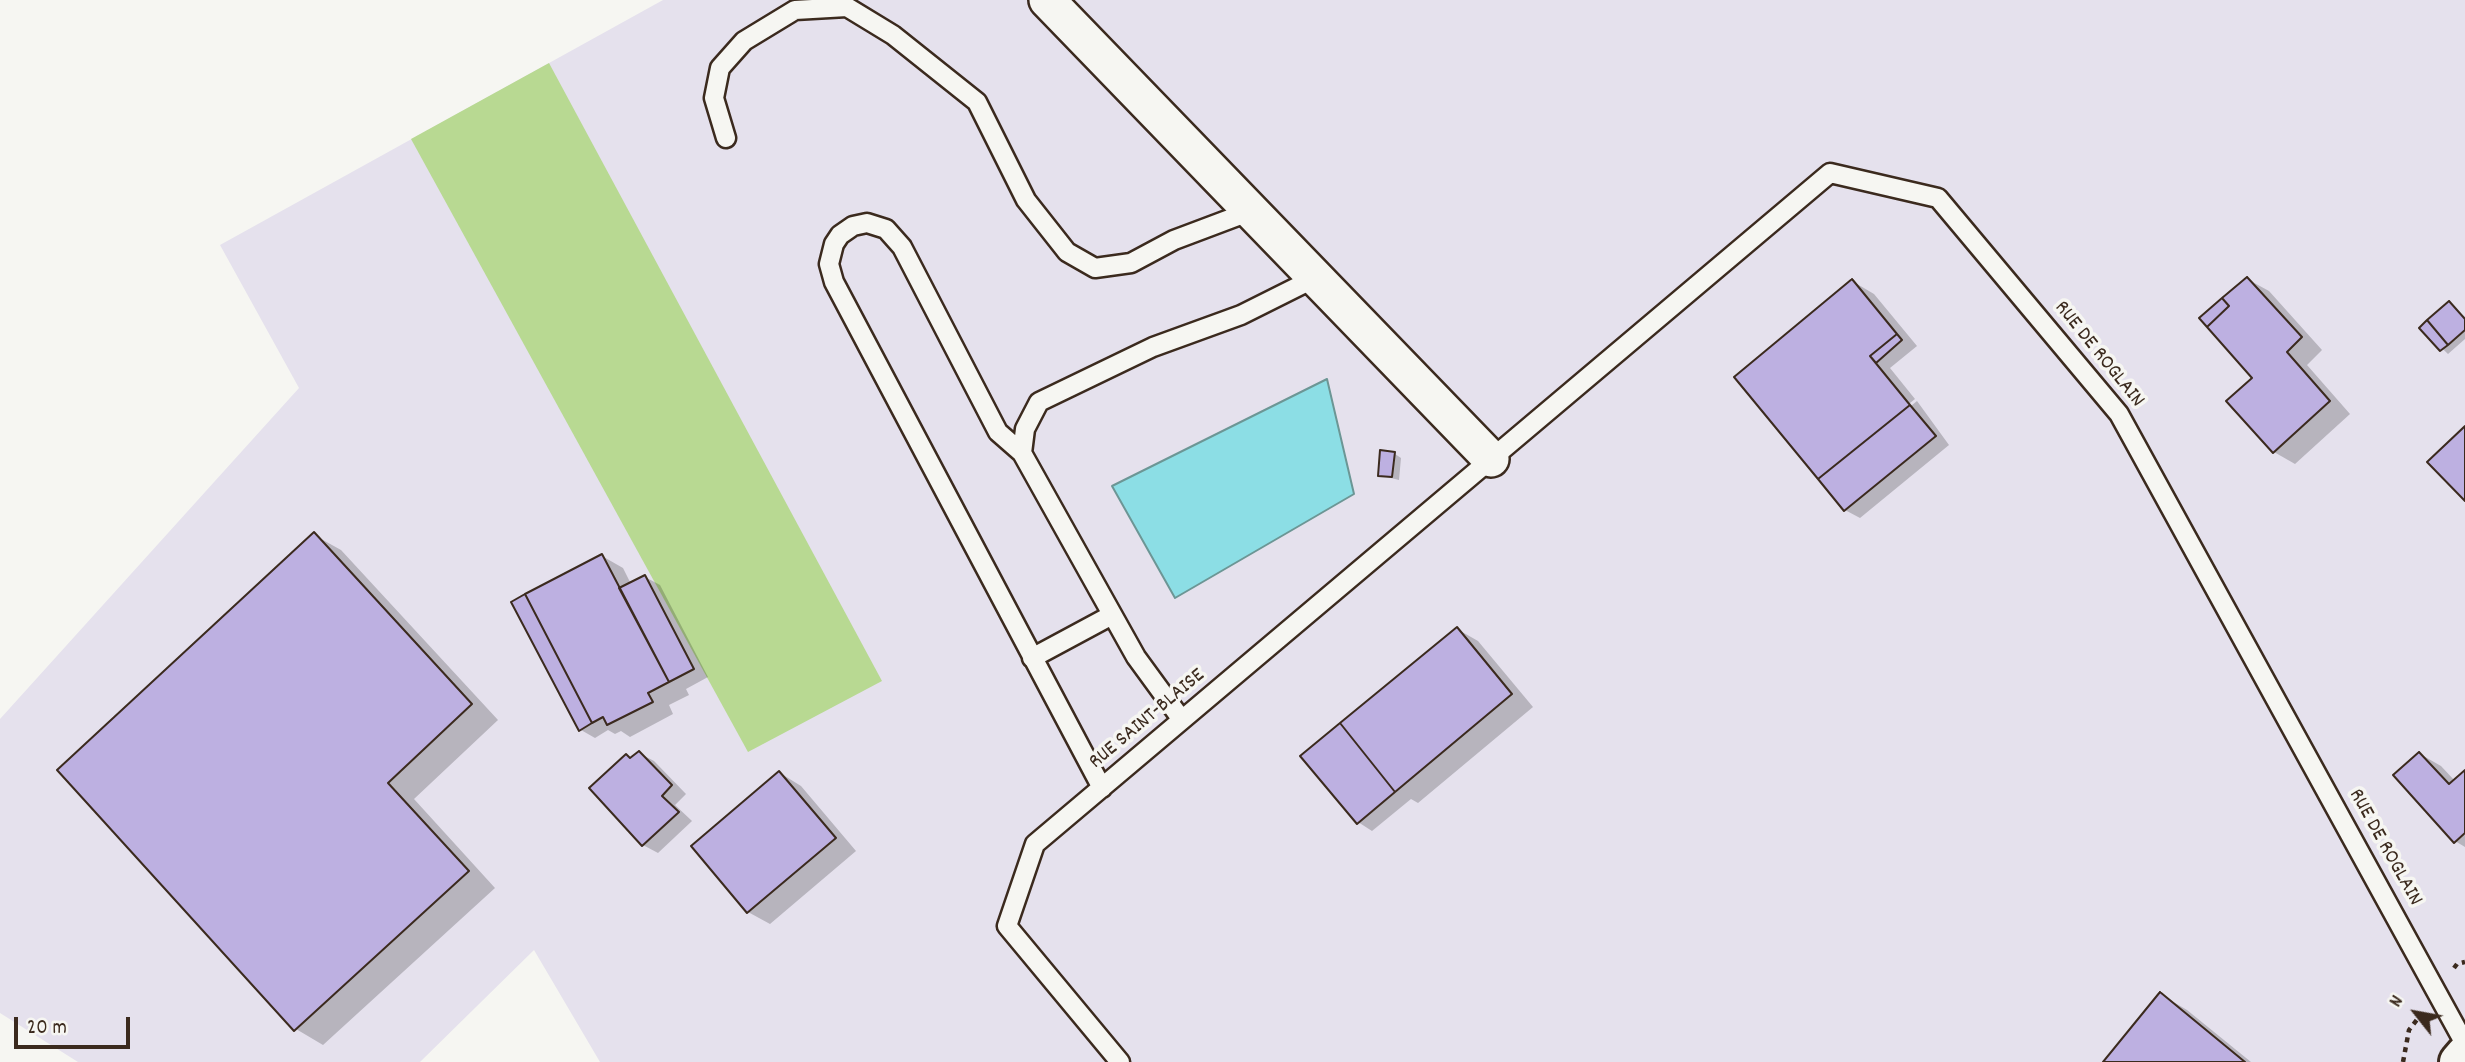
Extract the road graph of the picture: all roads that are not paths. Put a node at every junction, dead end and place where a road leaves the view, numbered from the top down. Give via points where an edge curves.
1 (1047, 0) edge
2 (726, 138) dead end
3 (1251, 211) junction
4 (1315, 278) junction
5 (1022, 453) junction
6 (1490, 459) junction
7 (1112, 615) junction
8 (1032, 658) junction
9 (1182, 720) junction
10 (1102, 788) junction
11 (2465, 1044) edge
12 (2465, 1055) edge
13 (1120, 1062) edge
14 (2459, 1062) edge

1 - 3 street
2 - 3 lane via 714,98 720,68 744,41 795,10 847,8 893,35 977,102 1026,200 1067,252 1095,268 1131,262
3 - 4 street
4 - 5 lane via 1241,315 1153,347 1040,402 1024,429
4 - 6 street
5 - 7 lane
5 - 8 lane via 998,432 902,247 886,229 867,223 840,235 829,264 834,282
6 - 9 lane, RUE SAINT-BLAISE
6 - 11 lane, RUE DE ROGLAIN via 1830,173 1938,198 2119,414
7 - 8 lane
7 - 9 lane via 1155,686
8 - 10 lane
9 - 10 lane, RUE SAINT-BLAISE
10 - 13 lane, RUE SAINT-BLAISE via 1035,844 1007,926
12 - 14 main road

